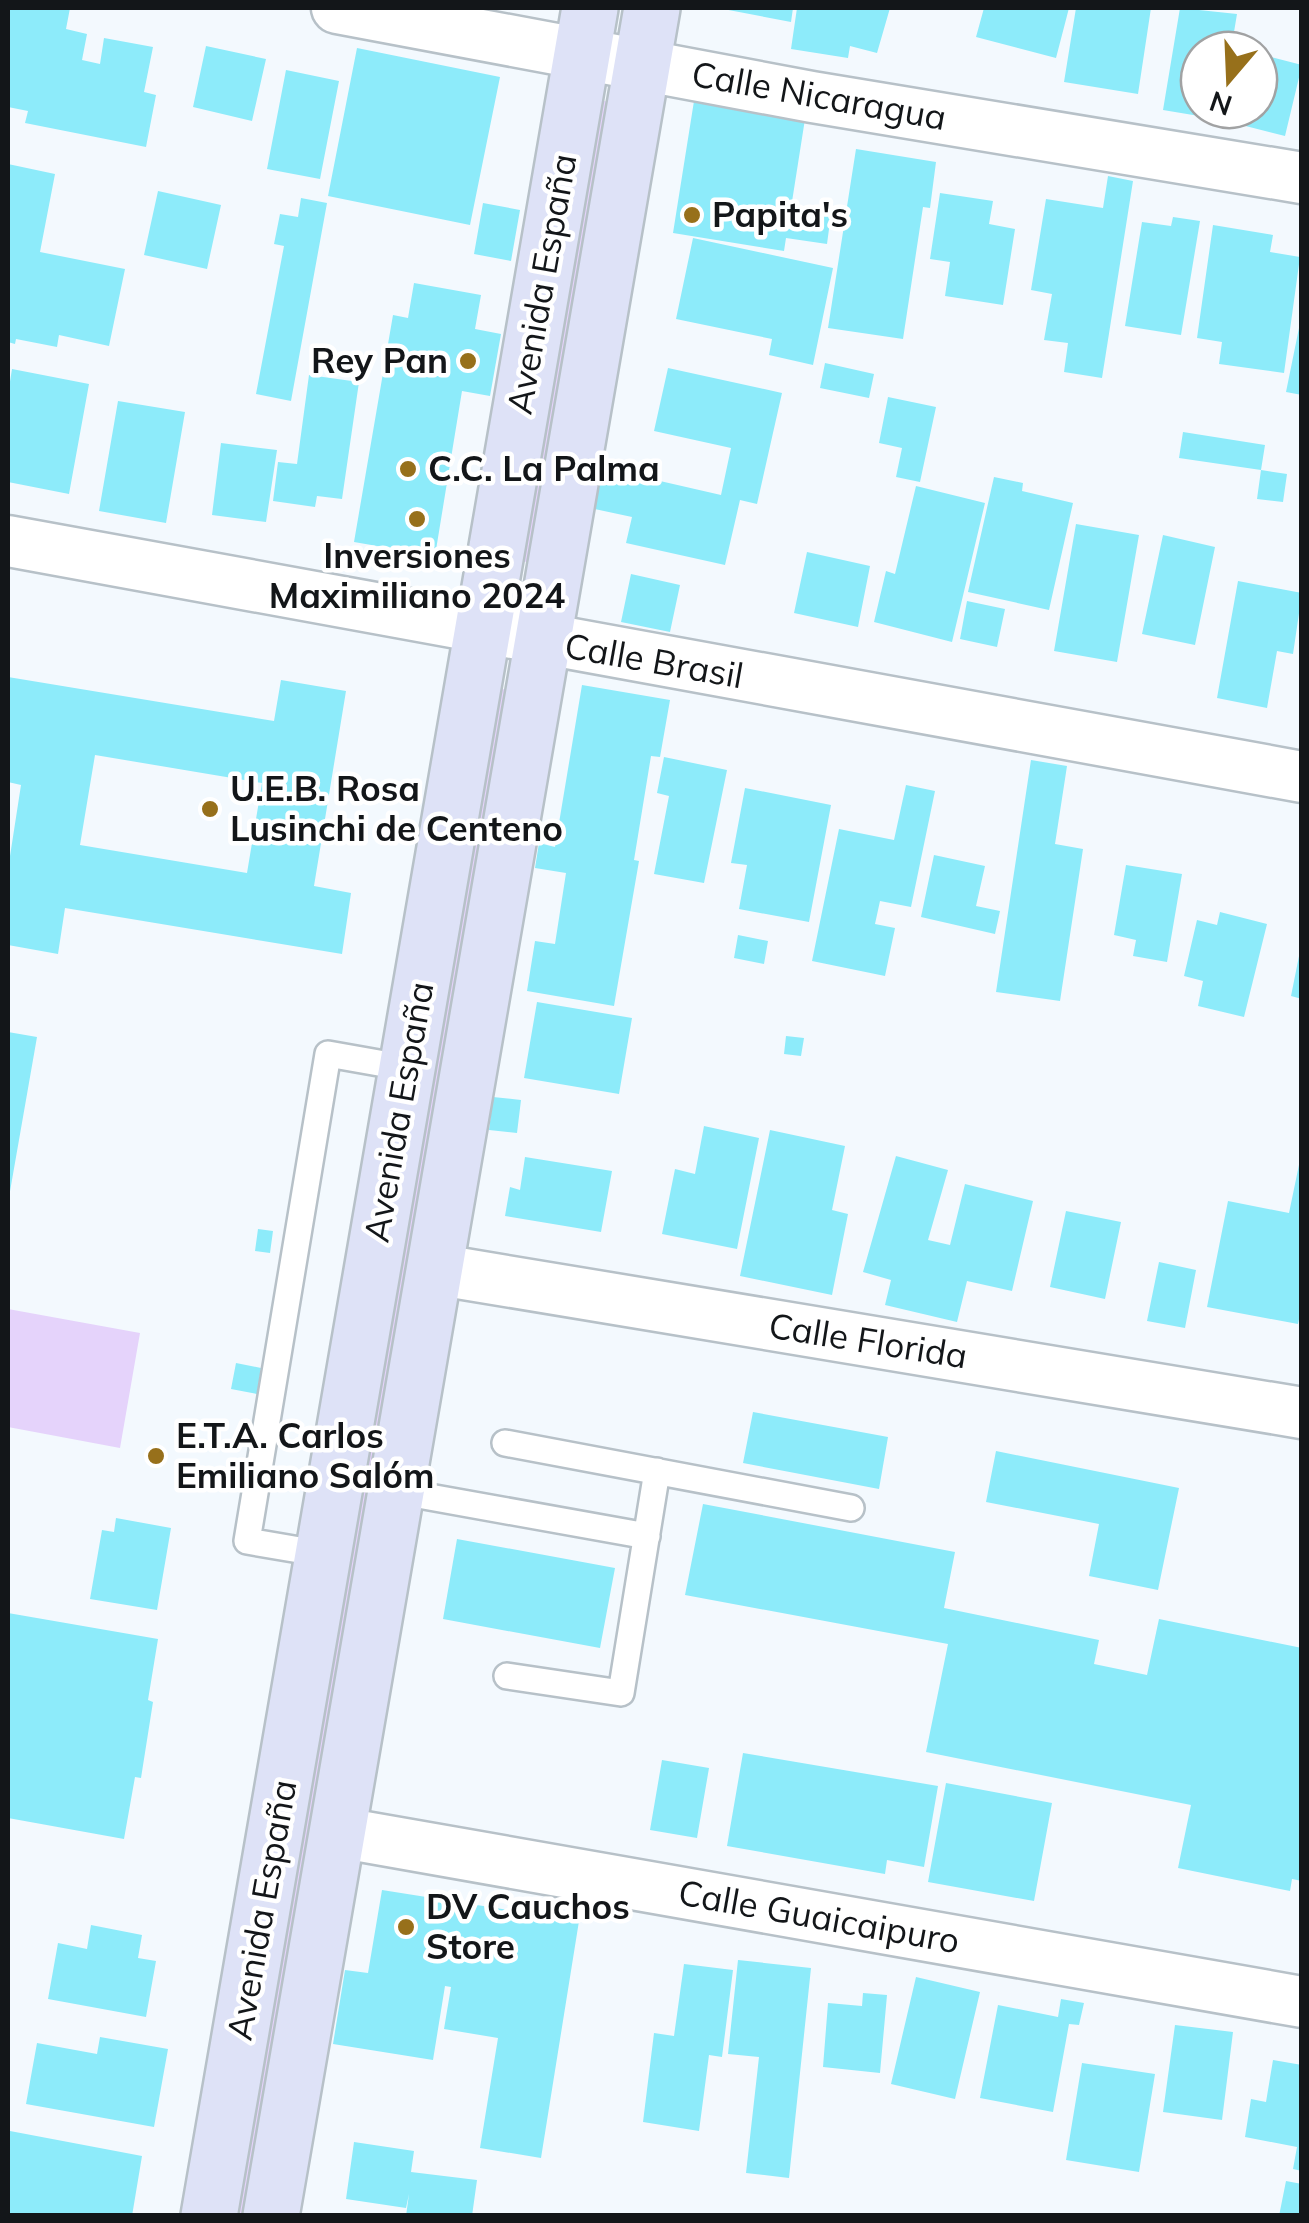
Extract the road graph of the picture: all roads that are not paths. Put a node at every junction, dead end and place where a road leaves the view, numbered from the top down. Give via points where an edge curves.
1 (338, 8) edge
2 (652, 8) edge
3 (586, 31) edge
4 (642, 65) junction
5 (1302, 178) edge
6 (8, 542) edge
7 (483, 630) junction
8 (542, 640) junction
9 (1302, 776) edge
10 (407, 1068) junction
11 (434, 1269) junction
12 (1302, 1413) edge
13 (506, 1442) dead end
14 (657, 1471) junction
15 (396, 1492) junction
16 (852, 1508) dead end
17 (647, 1536) junction
18 (323, 1554) junction
19 (506, 1676) dead end
20 (337, 1832) junction
21 (1302, 2002) edge
22 (208, 2216) edge
23 (270, 2216) edge

1 - 3 street, Calle Nicaragua
2 - 4 main road, Avenida España
3 - 4 street, Calle Nicaragua
3 - 7 main road, Avenida España
4 - 5 street, Calle Nicaragua
4 - 8 main road, Avenida España
6 - 7 street, Calle Brasil
7 - 8 street, Calle Brasil
7 - 10 main road, Avenida España
8 - 9 street, Calle Brasil
8 - 11 main road, Avenida España
10 - 18 main road, Avenida España
10 - 18 lane via 328,1054 247,1541
11 - 12 street, Calle Florida
11 - 15 main road, Avenida España
13 - 14 lane
14 - 16 lane
14 - 17 lane
15 - 17 lane
15 - 20 main road, Avenida España
17 - 19 lane via 621,1693
18 - 22 main road, Avenida España
20 - 21 street, Calle Guaicaipuro
20 - 23 main road, Avenida España

